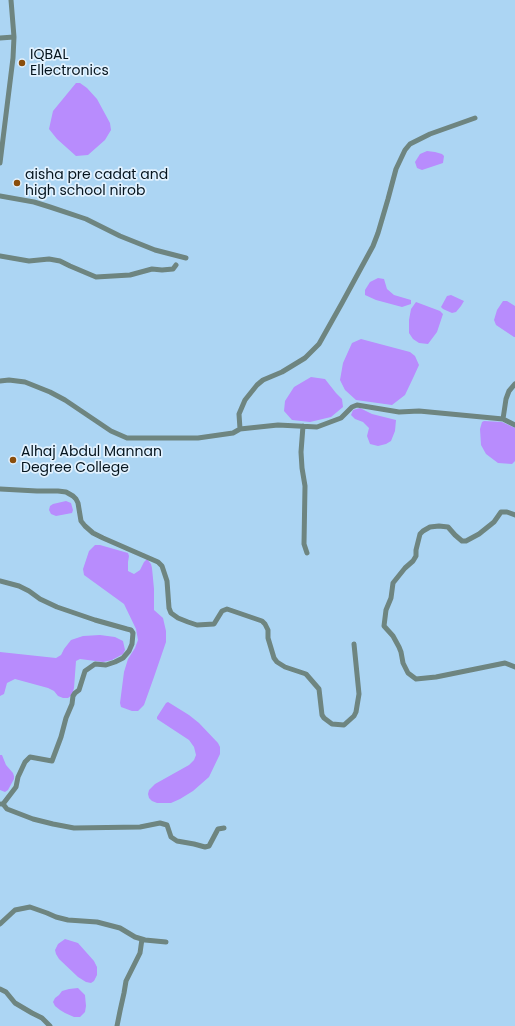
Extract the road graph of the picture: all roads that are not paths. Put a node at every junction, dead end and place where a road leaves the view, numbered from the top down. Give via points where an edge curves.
1 (11, 0) edge
2 (14, 37) junction
3 (0, 38) edge
4 (475, 118) dead end
5 (0, 164) edge
6 (0, 196) edge
7 (0, 256) edge
8 (186, 258) dead end
9 (176, 265) dead end
10 (0, 382) edge
11 (515, 384) edge
12 (503, 419) junction
13 (515, 425) edge
14 (303, 426) junction
15 (240, 429) junction
16 (0, 489) edge
17 (515, 514) edge
18 (307, 553) dead end
19 (0, 581) edge
20 (354, 644) dead end
21 (515, 667) edge
22 (1, 804) edge
23 (224, 828) dead end
24 (0, 924) edge
25 (142, 940) junction
26 (166, 942) dead end
27 (0, 989) edge
28 (50, 1026) edge
29 (117, 1026) edge

1 - 2 street
2 - 3 street
2 - 5 street
4 - 15 street via 430,134 410,144 405,150 396,169 373,246 319,344 305,358 257,384 239,414
6 - 8 street via 34,202 86,220 155,250
7 - 9 street via 29,261 60,261 96,277 152,269 173,269
10 - 15 street via 25,382 50,392 111,431 127,438 198,438 233,433
11 - 12 street via 506,399
12 - 13 street
12 - 14 street via 419,411 398,412 357,405 352,406 341,418 331,422
14 - 15 street via 278,424
14 - 18 street via 301,452 305,486 304,544
16 - 20 street via 58,491 73,496 78,503 84,526 93,533 162,566 168,581 169,608 178,618 197,625 214,624 226,609 262,621 268,630 274,658 285,667 306,674 319,689 322,715 332,724 344,725 356,712 359,694
17 - 21 street via 501,512 494,522 479,534 462,541 448,527 430,527 423,530 416,556 393,582 384,626 393,636 401,652 402,663 408,674 416,679 505,663
19 - 22 street via 19,586 57,607 131,630 133,633 132,644 123,658 106,665 95,664 85,671 79,690 73,696 52,762 30,757 25,762 16,787
22 - 23 street via 33,819 74,828 140,827 160,823 167,825 171,837 177,841 205,847 209,846 218,829
24 - 25 street via 15,910 30,907 68,920 97,922 120,928
25 - 26 street
25 - 29 street via 140,953 126,981
27 - 28 street

